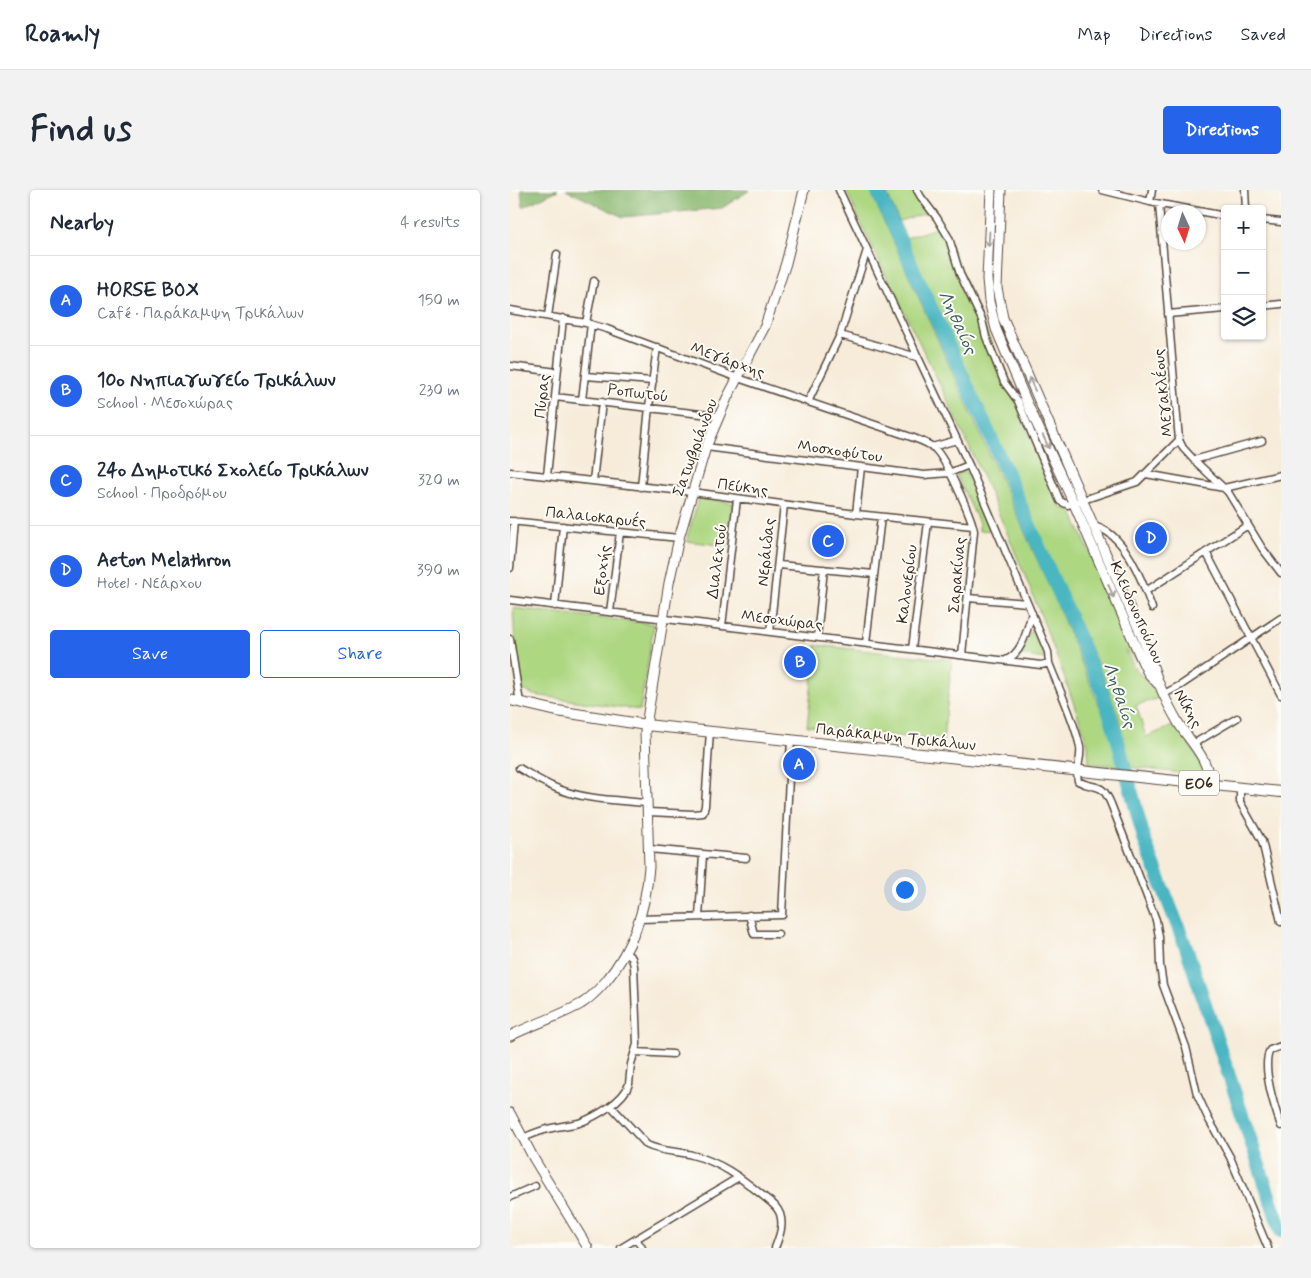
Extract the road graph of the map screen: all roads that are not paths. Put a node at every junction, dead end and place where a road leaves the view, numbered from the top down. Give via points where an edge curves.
1 (804, 190) edge
2 (839, 190) edge
3 (918, 190) edge
4 (991, 190) edge
5 (1001, 190) edge
6 (1102, 190) edge
7 (1152, 190) edge
8 (1244, 190) edge
9 (1150, 202) junction
10 (1159, 204) junction
11 (1246, 205) edge
12 (1221, 215) edge
13 (1266, 220) edge
14 (1281, 222) edge
15 (867, 250) junction
16 (557, 254) dead end
17 (594, 280) dead end
18 (1281, 304) edge
19 (1266, 306) edge
20 (1221, 309) edge
21 (510, 310) edge
22 (1168, 314) junction
23 (548, 316) junction
24 (563, 318) junction
25 (588, 324) junction
26 (840, 335) junction
27 (657, 347) junction
28 (918, 357) junction
29 (510, 366) edge
30 (557, 372) junction
31 (585, 376) junction
32 (738, 378) junction
33 (653, 381) junction
34 (555, 397) junction
35 (1021, 398) junction
36 (582, 400) junction
37 (602, 402) junction
38 (808, 402) junction
39 (649, 407) junction
40 (718, 416) junction
41 (957, 440) junction
42 (1179, 440) junction
43 (1262, 441) dead end
44 (932, 446) junction
45 (706, 447) junction
46 (1194, 460) junction
47 (969, 465) junction
48 (860, 468) junction
49 (510, 472) edge
50 (949, 473) junction
51 (1146, 474) junction
52 (1281, 475) edge
53 (547, 476) junction
54 (593, 481) junction
55 (642, 487) junction
56 (1224, 488) junction
57 (692, 492) junction
58 (737, 499) junction
59 (1083, 501) junction
60 (1074, 504) junction
61 (784, 505) junction
62 (856, 514) junction
63 (881, 517) junction
64 (512, 521) edge
65 (928, 522) junction
66 (1248, 525) junction
67 (563, 526) junction
68 (973, 526) junction
69 (1094, 526) junction
70 (1084, 529) junction
71 (620, 532) junction
72 (679, 538) junction
73 (1206, 552) junction
74 (779, 565) junction
75 (510, 568) edge
76 (824, 569) junction
77 (1281, 573) edge
78 (874, 574) junction
79 (1146, 591) junction
80 (968, 598) junction
81 (510, 600) edge
82 (1027, 603) junction
83 (555, 606) junction
84 (1152, 608) dead end
85 (610, 612) junction
86 (1032, 613) junction
87 (1281, 618) edge
88 (663, 619) junction
89 (722, 626) junction
90 (770, 632) junction
91 (816, 637) junction
92 (1252, 638) junction
93 (510, 639) edge
94 (866, 644) junction
95 (912, 649) junction
96 (962, 655) junction
97 (1004, 661) junction
98 (1049, 663) junction
99 (1162, 690) junction
100 (1281, 695) edge
101 (515, 701) edge
102 (1238, 718) dead end
103 (646, 725) junction
104 (710, 731) junction
105 (791, 739) junction
106 (1192, 744) junction
107 (519, 768) dead end
108 (1082, 771) junction
109 (1209, 784) junction
110 (1240, 788) junction
111 (1281, 792) edge
112 (647, 807) junction
113 (649, 849) junction
114 (703, 855) junction
115 (746, 858) dead end
116 (749, 915) junction
117 (699, 917) junction
118 (639, 919) junction
119 (1281, 922) edge
120 (778, 934) dead end
121 (626, 953) junction
122 (541, 1022) junction
123 (510, 1031) edge
124 (510, 1036) edge
125 (1281, 1046) edge
126 (635, 1052) junction
127 (673, 1054) dead end
128 (611, 1106) junction
129 (510, 1113) edge
130 (1281, 1126) edge
131 (523, 1138) junction
132 (739, 1176) junction
133 (535, 1186) dead end
134 (510, 1197) edge
135 (636, 1239) junction
136 (588, 1248) edge
137 (621, 1248) edge
138 (642, 1248) edge
139 (775, 1248) edge
140 (1268, 1248) edge

1 - 32 street, Σατωβριάνδου via 773,304
2 - 15 street
3 - 35 street via 949,238 960,274 982,320 1004,382
4 -> 35 street, Κλειδονοπούλου via 987,269 990,301 996,329
59 -> 5 street, Κλειδονοπούλου via 1003,318 997,288
6 - 9 street
7 - 9 street
8 - 11 street
9 - 10 street
10 - 12 street
10 - 22 street, Μεγακλέους
13 - 14 street
15 - 26 street
15 - 28 street
16 - 23 street
17 - 25 street
18 - 19 street
20 - 22 street
21 - 23 street, Μεγάρχης
22 - 42 street, Μεγακλέους
23 - 24 street, Μεγάρχης
24 - 25 street, Μεγάρχης
24 - 30 street, Πύρας
25 - 27 street, Μεγάρχης
25 - 31 street
26 - 28 street
26 - 38 street
27 - 32 street, Μεγάρχης
27 - 33 street
28 - 41 street
29 - 30 street
30 - 34 street, Πύρας
31 - 33 street
31 - 36 street
32 - 38 street, Μεγάρχης
32 - 40 street, Σατωβριάνδου
33 - 39 street
34 - 36 street, Ροπωτού
34 - 53 street, Πύρας
35 - 60 street, Κλειδονοπούλου
36 - 37 street, Ροπωτού
37 - 39 street, Ροπωτού
37 - 54 street
38 - 44 street, Μεγάρχης
39 - 40 street, Ροπωτού
39 - 55 street
40 - 45 street, Σατωβριάνδου
41 - 44 street
41 - 47 street
42 - 46 street, Μεγακλέους
42 - 51 street
43 - 46 street
44 - 50 street
45 - 48 street, Μοσχοφύτου
45 - 57 street, Σατωβριάνδου
46 - 56 street, Μεγακλέους
47 - 50 street, Μοσχοφύτου
47 - 82 street
48 - 50 street, Μοσχοφύτου via 924,475
48 - 62 street
49 - 53 street, Πεύκης
50 - 68 street, Σαρακίνας
51 - 56 street
51 - 59 street via 1134,484
52 - 56 street
53 - 54 street, Πεύκης
54 - 55 street, Πεύκης
55 - 57 street, Πεύκης
56 - 66 street, Μεγακλέους
57 - 58 street, Πεύκης
57 - 72 street, Σατωβριάνδου
58 - 61 street, Πεύκης
58 - 89 street, Διαλεχτού
59 - 60 street
59 - 69 street, Κλειδονοπούλου
60 - 70 street, Κλειδονοπούλου
61 - 62 street, Πεύκης
61 - 74 street, Νεράιδας
62 - 63 street, Πεύκης
63 - 65 street, Πεύκης
63 - 78 street
64 - 67 street, Παλαιοκαρυές
64 - 75 street
65 - 68 street, Πεύκης
65 - 95 street, Καλονερίου
66 - 73 street
66 - 77 street, Μεγακλέους
67 - 71 street, Παλαιοκαρυές
67 - 83 street
68 - 80 street, Σαρακίνας
69 - 70 street
69 - 79 street via 1129,554
69 - 99 street, Κλειδονοπούλου
70 -> 99 street, Κλειδονοπούλου via 1143,663
71 - 72 street, Παλαιοκαρυές
71 - 85 street, Εξοχής
72 - 88 street, Σατωβριάνδου
73 - 79 street
73 - 92 street
74 - 76 street
74 - 90 street, Νεράιδας
76 - 78 street
76 - 91 street
78 - 94 street
79 - 84 street
80 - 82 street
80 - 96 street, Σαρακίνας
81 - 83 street, Μεσοχώρας
82 - 86 street
83 - 85 street, Μεσοχώρας
85 - 88 street, Μεσοχώρας
86 - 97 street via 1023,640 1013,657
86 - 98 street via 1049,654
87 - 92 street
88 - 89 street, Μεσοχώρας
88 - 103 street, Σατωβριάνδου
89 - 90 street, Μεσοχώρας
90 - 91 street, Μεσοχώρας
91 - 94 street, Μεσοχώρας
92 - 99 street via 1180,685
92 - 100 street
93 - 101 street
94 - 95 street, Μεσοχώρας
95 - 96 street, Μεσοχώρας
96 - 97 street, Μεσοχώρας
97 - 98 street, Μεσοχώρας
98 - 108 street via 1077,736
99 - 106 street, Νίκης
101 - 103 main road, Παράκαμψη Τρικάλων / ΕΟ6
102 - 106 street, Νίκης
103 - 104 main road, Παράκαμψη Τρικάλων / ΕΟ6
103 - 112 street, Σατωβριάνδου
104 - 105 main road, Παράκαμψη Τρικάλων / ΕΟ6
104 - 112 street via 703,813
105 - 108 main road, Παράκαμψη Τρικάλων / ΕΟ6
105 - 116 street via 782,915
106 - 109 street, Νίκης via 1207,767
107 - 112 street via 556,788 575,794
108 - 109 main road, Παράκαμψη Τρικάλων / ΕΟ6
108 - 140 street via 1078,781 1102,789 1111,804 1156,920 1163,985 1186,1047 1197,1094 1230,1157
109 - 110 main road, Παράκαμψη Τρικάλων / ΕΟ6
110 - 111 main road, Παράκαμψη Τρικάλων / ΕΟ6
110 - 119 street via 1240,802 1262,841
112 - 113 street, Σατωβριάνδου
113 - 114 street
113 - 118 street, Σατωβριάνδου via 647,889
114 - 115 street
114 - 117 street
116 - 117 street
116 - 120 street via 754,934
117 - 118 street
118 - 121 street, Σατωβριάνδου
121 - 122 street, Σατωβριάνδου via 598,990 582,1003
121 - 126 street via 634,966
122 - 123 street
122 - 124 street
125 - 130 street via 1270,1050 1267,1063
126 - 127 street
126 - 128 street via 628,1088
128 - 131 street via 580,1122
128 - 132 street via 651,1146 704,1158
129 - 131 street
131 - 136 street
132 - 135 street
132 - 139 street via 779,1211 782,1227
133 - 134 street
135 - 137 street
135 - 138 street

